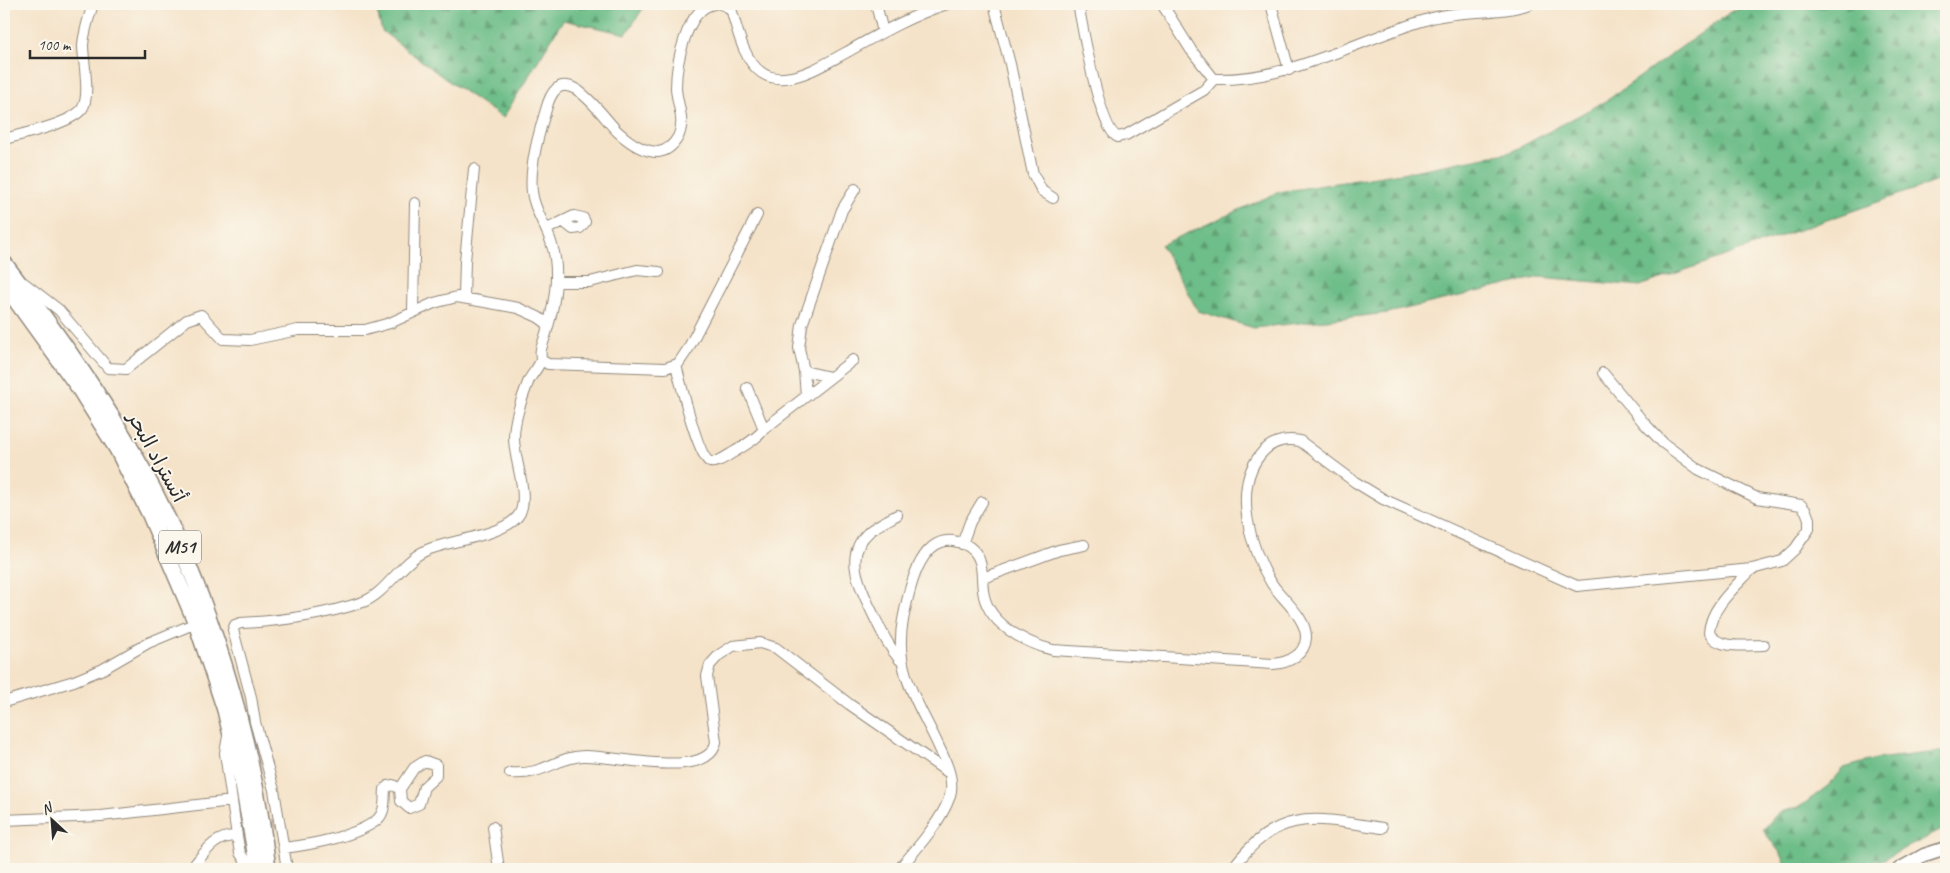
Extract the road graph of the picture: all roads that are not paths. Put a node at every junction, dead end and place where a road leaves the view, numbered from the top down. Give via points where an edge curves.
1 (93, 4) edge
2 (714, 4) edge
3 (720, 4) edge
4 (876, 4) edge
5 (947, 4) edge
6 (994, 4) edge
7 (1078, 4) edge
8 (1162, 4) edge
9 (1270, 4) edge
10 (1529, 4) edge
11 (883, 32) junction
12 (1289, 70) junction
13 (1214, 79) junction
14 (4, 140) edge
15 (474, 169) dead end
16 (855, 189) dead end
17 (1053, 198) dead end
18 (415, 203) dead end
19 (757, 215) dead end
20 (564, 222) dead end
21 (547, 229) junction
22 (659, 272) dead end
23 (7, 274) edge
24 (556, 282) junction
25 (464, 297) junction
26 (413, 312) junction
27 (548, 324) junction
28 (541, 360) junction
29 (853, 360) dead end
30 (676, 365) junction
31 (804, 371) junction
32 (1603, 372) dead end
33 (830, 377) junction
34 (747, 388) dead end
35 (806, 395) junction
36 (764, 429) junction
37 (982, 502) dead end
38 (897, 515) dead end
39 (962, 544) junction
40 (1084, 545) dead end
41 (1752, 570) junction
42 (983, 578) junction
43 (196, 623) junction
44 (1764, 645) dead end
45 (900, 660) junction
46 (4, 702) edge
47 (237, 711) junction
48 (255, 722) junction
49 (230, 730) junction
50 (510, 773) dead end
51 (949, 774) junction
52 (400, 789) junction
53 (232, 801) junction
54 (4, 820) edge
55 (493, 827) dead end
56 (1382, 828) dead end
57 (237, 836) junction
58 (284, 848) junction
59 (1946, 848) edge
60 (191, 869) edge
61 (251, 869) edge
62 (258, 869) edge
63 (268, 869) edge
64 (287, 869) edge
65 (499, 869) edge
66 (899, 869) edge
67 (1232, 869) edge
68 (1898, 869) edge

1 - 14 street via 83,43 86,96 83,108 64,121
2 - 21 street via 701,10 693,19 682,46 676,87 681,129 678,138 667,149 651,152 630,142 576,89 565,85 552,94 538,145 532,184 534,200
3 - 11 street via 732,12 754,65 762,73 782,79 802,75
4 - 11 street
5 - 11 street
6 - 17 street via 1033,174 1042,191
7 - 13 street via 1101,108 1114,136 1126,135 1208,87
8 - 13 street
9 - 12 street
10 - 12 street via 1512,10 1435,17
12 - 13 street via 1239,79
15 - 25 street
16 - 31 street via 842,210 802,325 799,348
18 - 26 street
19 - 30 street via 704,321
20 - 21 street
21 - 24 street via 555,254
22 - 24 street via 637,270 590,282
23 - 26 street via 59,310 108,368 116,370 126,369 194,316 201,315 208,320 224,339 242,340 298,330 365,330
23 - 43 highway, أتستراد البحر / M51 via 117,449 150,515
23 - 47 highway, أتستراد البحر / M51 via 88,380 144,471 208,618
24 - 27 street
25 - 26 street via 446,299
25 - 27 street via 518,308
27 - 28 street
28 - 30 street via 548,364 665,368
28 - 48 street via 530,379 514,430 523,492 517,518 501,529 426,550 401,568 374,597 364,602 310,615 235,625 234,637
29 - 33 street
30 - 36 street via 698,443 708,461 716,462
31 - 33 street
31 - 35 street
32 - 41 street via 1644,423 1698,469 1757,498 1801,505 1806,511 1808,529 1795,549 1782,561
33 - 35 street
34 - 36 street
35 - 36 street
37 - 39 street
38 - 45 street via 870,531 861,541 854,568 888,646
39 - 42 street via 978,557
39 - 45 street via 948,541 934,546 920,561 905,607
40 - 42 street via 1059,550
41 - 42 street via 1577,586 1383,499 1354,482 1300,441 1290,439 1262,452 1254,462 1247,489 1249,519 1259,559 1301,622 1306,637 1301,650 1284,663 1053,650 1021,638 996,616 985,599
41 - 44 street via 1719,605 1709,633 1720,644
43 - 46 street via 148,643 74,682
43 - 49 highway, أتستراد البحر / M51
45 - 51 street
47 - 48 street
47 - 63 highway, أتستراد البحر / M51 via 259,798
48 - 58 street via 274,790
49 - 53 street via 225,753
49 - 62 highway, أتستراد البحر / M51
50 - 51 street via 536,772 583,756 662,764 690,762 706,755 716,742 707,676 710,665 718,655 733,646 760,643 776,648
51 - 66 street via 951,790 944,808
52 - 52 street via 405,806 413,808 419,804 424,787 436,776 436,765 426,761 420,763
52 - 58 street via 393,785 385,789 381,813 364,826 316,844
53 - 54 street via 101,816
53 - 57 street
55 - 65 street
56 - 67 street via 1333,820 1295,820 1262,836
57 - 60 street via 227,836 214,842
57 - 61 street via 240,853
58 - 64 street
59 - 68 main road

